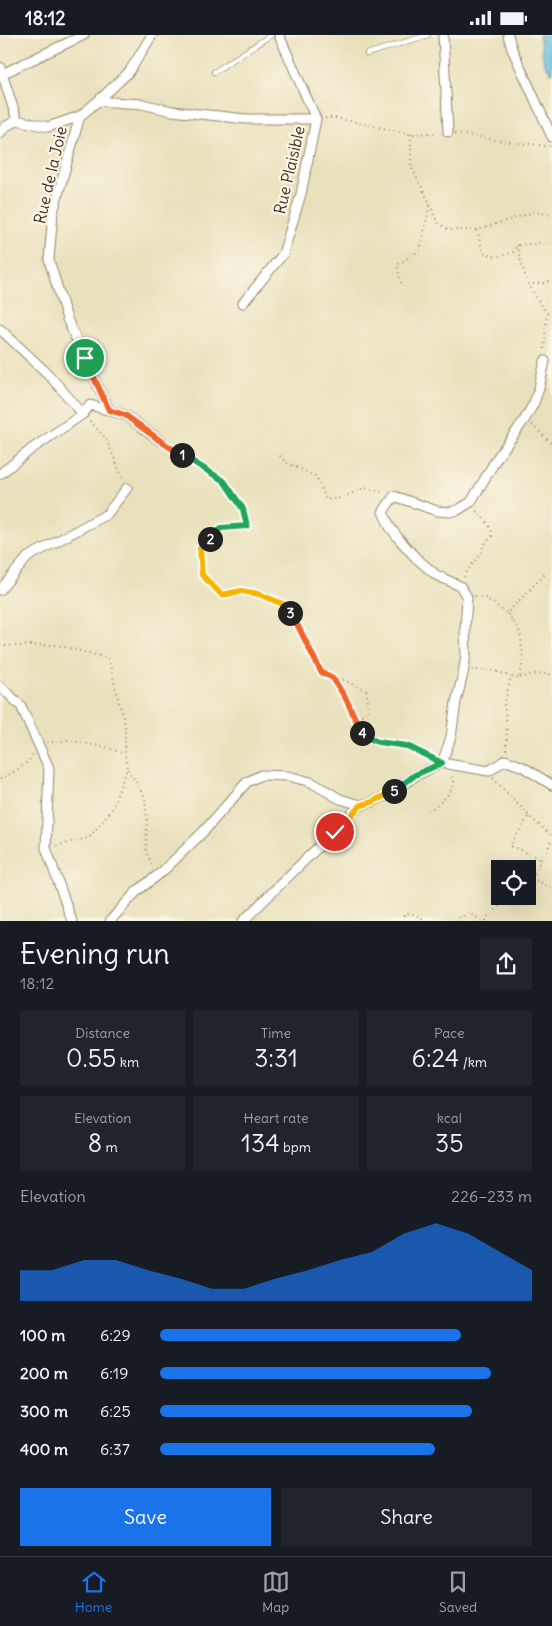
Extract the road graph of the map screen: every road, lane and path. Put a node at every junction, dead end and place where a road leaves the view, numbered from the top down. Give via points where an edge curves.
1 (84, 35) edge
2 (152, 35) edge
3 (271, 35) edge
4 (279, 35) edge
5 (428, 35) edge
6 (443, 35) edge
7 (508, 35) edge
8 (367, 54) dead end
9 (1, 70) edge
10 (214, 72) dead end
11 (98, 101) junction
12 (80, 116) junction
13 (316, 119) junction
14 (18, 120) junction
15 (448, 132) junction
16 (0, 133) edge
17 (411, 134) junction
18 (552, 137) edge
19 (552, 147) edge
20 (430, 204) junction
21 (552, 215) edge
22 (477, 230) junction
23 (517, 245) junction
24 (552, 245) edge
25 (552, 280) edge
26 (401, 283) dead end
27 (528, 284) junction
28 (243, 303) dead end
29 (0, 329) edge
30 (544, 361) joint
31 (109, 410) junction
32 (83, 414) junction
33 (525, 419) junction
34 (162, 442) joint
35 (552, 444) edge
36 (280, 456) dead end
37 (0, 475) edge
38 (127, 488) joint
39 (394, 496) junction
40 (471, 502) junction
41 (545, 575) dead end
42 (460, 586) junction
43 (0, 590) edge
44 (467, 597) junction
45 (507, 613) junction
46 (0, 646) edge
47 (464, 671) junction
48 (552, 674) edge
49 (511, 677) junction
50 (333, 678) junction
51 (520, 679) junction
52 (0, 686) edge
53 (355, 717) junction
54 (38, 744) junction
55 (125, 754) junction
56 (505, 760) junction
57 (442, 763) junction
58 (127, 768) junction
59 (489, 771) junction
60 (0, 779) edge
61 (552, 785) edge
62 (361, 805) junction
63 (428, 811) dead end
64 (528, 816) junction
65 (552, 837) edge
66 (46, 848) junction
67 (541, 859) junction
68 (536, 869) edge
69 (162, 872) junction
70 (536, 879) edge
71 (552, 888) edge
72 (501, 905) edge
73 (486, 919) edge
74 (72, 921) edge
75 (110, 921) edge
76 (243, 921) edge
77 (404, 921) edge
78 (426, 921) edge
79 (456, 921) edge

1 - 9 street
2 - 11 street via 129,72
3 - 10 lane
4 - 13 street, Rue Plaisible
5 - 8 lane
6 - 15 street
7 - 18 street
9 - 14 street
11 - 12 street
11 - 13 street via 246,119
12 - 14 street via 48,127
12 - 31 street, Rue de la Joie via 53,212 49,260 68,319
13 - 17 path via 336,118
13 - 28 street, Rue Plaisible via 301,194 284,254
14 - 16 street
15 - 17 path
15 - 19 path
17 - 20 path via 411,166
20 - 22 path via 437,222 449,230
20 - 26 path via 420,250 397,265
21 - 22 path via 534,213
22 - 23 path via 483,253 496,257 514,252
23 - 24 path
23 - 27 path
25 - 27 path
27 - 30 path via 548,313
29 - 32 street via 48,374
30 - 33 street via 539,388
31 - 32 street via 90,405
31 - 34 street via 125,415
32 - 37 street
32 - 38 path via 106,439
33 - 35 path
33 - 40 street
34 - 50 path via 224,481 243,509 247,526 221,528 200,548 202,575 222,595 241,591 259,594 285,605 321,672
36 - 39 path via 287,463 317,477 326,500 342,498 364,488 400,497
38 - 43 street via 107,514 28,557
39 - 40 street via 449,512
39 - 42 street via 384,512 390,527 416,558 436,575
40 - 42 path via 488,521 492,536
41 - 45 path
42 - 44 street
44 - 45 path via 479,596
44 - 47 street
45 - 51 path via 519,629 521,639
46 - 55 path via 57,645 108,658 125,725
47 - 49 path via 491,669
47 - 57 street via 451,737
48 - 51 path via 533,674
49 - 51 path
49 - 56 path via 504,705 507,725
50 - 53 path
50 - 53 path via 366,691 368,713
52 - 54 street via 21,706
53 - 57 path via 364,736 378,742 407,746
54 - 55 path via 68,740
54 - 60 path via 31,758
54 - 66 street via 49,768
55 - 58 path
56 - 59 street
56 - 61 street
57 - 59 street
57 - 62 street via 415,775 391,793
57 - 63 path via 454,780 453,788 447,797
58 - 66 path via 112,809 89,838
58 - 69 path via 145,798 146,851 154,868
59 - 64 path
62 - 69 street via 340,799 312,782 288,776 261,775 247,782
62 - 76 street
64 - 65 path
64 - 67 path via 510,846
65 - 67 path via 548,851
66 - 74 street
67 - 68 path
69 - 75 street via 137,891
70 - 71 path
72 - 73 path
73 - 79 path via 467,913
77 - 78 path via 404,915 410,913

